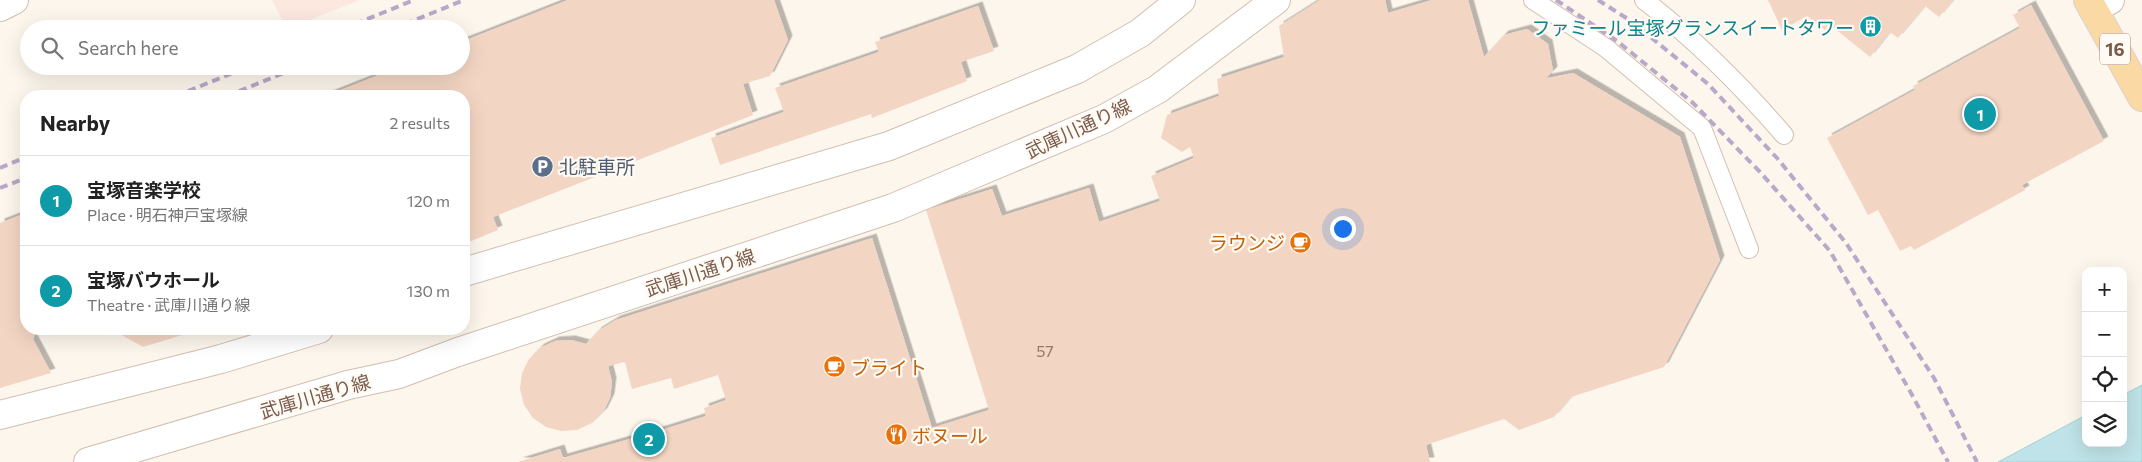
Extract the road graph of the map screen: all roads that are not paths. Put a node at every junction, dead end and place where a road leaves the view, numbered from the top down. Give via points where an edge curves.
1 (14, 0) edge
2 (1181, 0) edge
3 (1276, 0) edge
4 (1533, 0) edge
5 (1644, 0) edge
6 (2097, 3) edge
7 (0, 7) edge
8 (2142, 97) edge
9 (1784, 135) dead end
10 (1749, 249) dead end
11 (470, 270) edge
12 (299, 335) edge
13 (454, 340) edge
14 (0, 415) edge
15 (88, 462) edge

1 - 7 street
2 - 11 street via 1140,33 1077,69 889,146
3 - 13 street, 武庫川通り線 via 1158,89 1104,119 893,208
4 - 10 lane via 1606,48 1702,128
5 - 9 lane via 1719,63
6 - 8 main road, 16
12 - 14 street via 221,359
13 - 15 street, 武庫川通り線 via 399,374 348,384

